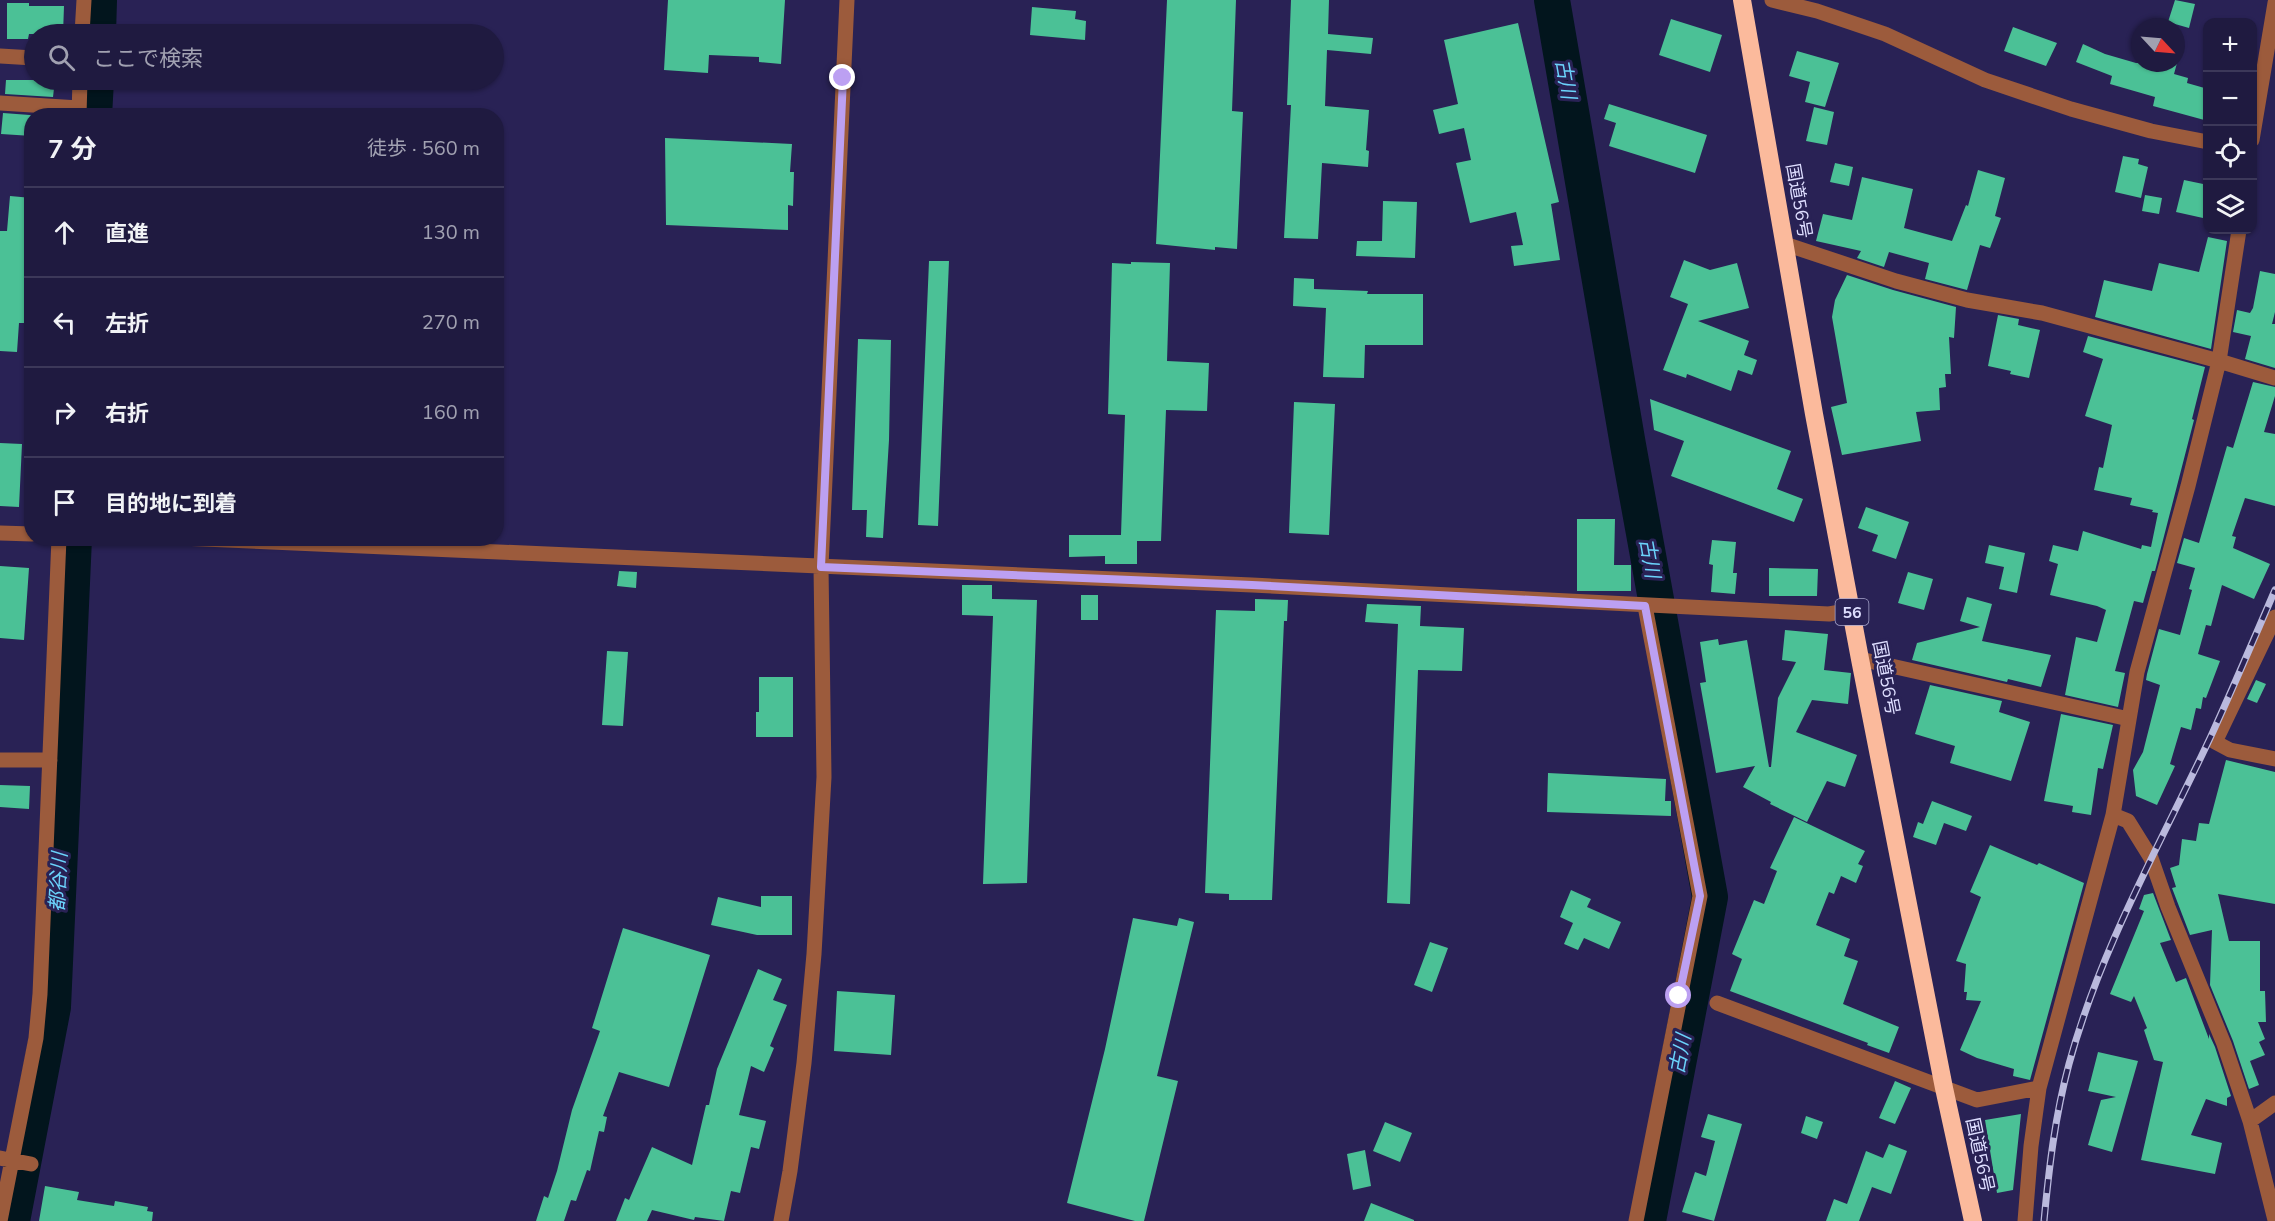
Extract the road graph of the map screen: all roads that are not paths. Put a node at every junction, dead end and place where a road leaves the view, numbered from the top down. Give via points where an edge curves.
1 (84, 0) edge
2 (847, 0) edge
3 (1742, 0) edge
4 (1772, 0) edge
5 (2275, 3) edge
6 (83, 24) edge
7 (0, 56) edge
8 (24, 57) edge
9 (80, 90) edge
10 (0, 103) edge
11 (44, 108) edge
12 (79, 108) edge
13 (2255, 126) edge
14 (2203, 141) edge
15 (2238, 234) edge
16 (1785, 244) junction
17 (2219, 361) junction
18 (2275, 378) edge
19 (0, 533) edge
20 (24, 534) edge
21 (59, 546) edge
22 (357, 546) edge
23 (821, 567) junction
24 (1648, 606) junction
25 (1852, 610) junction
26 (2275, 617) edge
27 (1860, 659) junction
28 (2129, 719) junction
29 (2275, 759) edge
30 (0, 760) edge
31 (50, 760) junction
32 (2113, 815) junction
33 (1717, 1003) dead end
34 (1944, 1088) junction
35 (2039, 1088) junction
36 (2275, 1103) edge
37 (2250, 1121) junction
38 (15, 1161) edge
39 (2275, 1220) edge
40 (0, 1221) edge
41 (781, 1221) edge
42 (1636, 1221) edge
43 (1973, 1221) edge
44 (2025, 1221) edge

1 - 6 street
2 - 23 street
3 - 16 highway, 国道56号 / 56
4 - 14 street via 1885,34 1985,80 2071,109
5 - 13 street
7 - 8 street
9 - 12 street
10 - 11 street
15 - 17 street
16 - 17 street via 1966,300 2042,314
16 - 25 highway, 国道56号 / 56
17 - 18 street
17 - 28 street via 2137,672
19 - 20 street
21 - 31 street
22 - 23 street
23 - 24 street
23 - 41 street via 824,777 815,942 804,1063
24 - 25 street via 1829,614
24 - 42 street via 1700,896
25 - 27 highway, 国道56号 / 56
26 - 29 street via 2215,742 2230,750
27 - 28 street
27 - 34 highway, 国道56号 / 56
28 - 32 street
30 - 31 street
31 - 38 street via 40,994
32 - 35 street
32 - 37 street via 2128,821 2151,858
33 - 34 street
34 - 35 street via 1977,1100
34 - 43 highway, 国道56号 / 56
35 - 44 street
36 - 37 street
37 - 39 street
38 - 40 street

